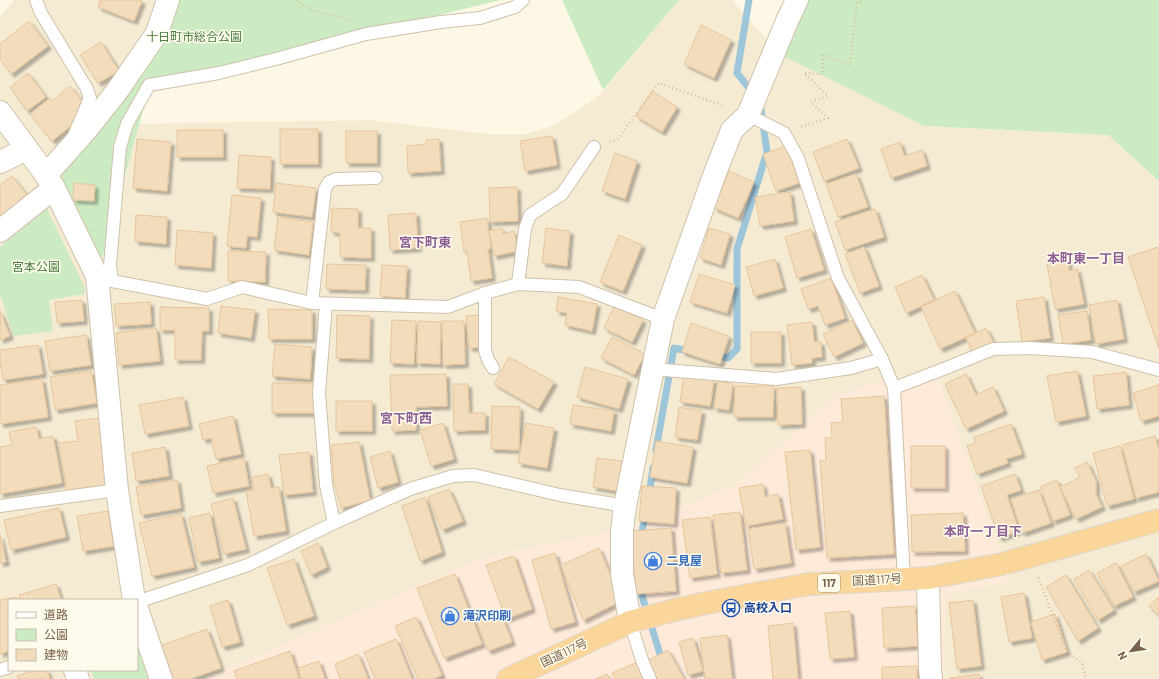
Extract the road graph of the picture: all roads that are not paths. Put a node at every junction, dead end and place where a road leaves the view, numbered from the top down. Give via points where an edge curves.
1 (36, 0) edge
2 (168, 0) edge
3 (523, 0) edge
4 (797, 0) edge
5 (0, 112) edge
6 (748, 115) junction
7 (594, 147) road end
8 (27, 149) junction
9 (67, 152) junction
10 (0, 162) edge
11 (376, 178) dead end
12 (50, 182) junction
13 (0, 230) edge
14 (104, 279) junction
15 (518, 284) junction
16 (485, 293) junction
17 (312, 303) junction
18 (326, 304) junction
19 (662, 319) junction
20 (882, 359) junction
21 (493, 368) dead end
22 (652, 369) junction
23 (1159, 370) edge
24 (894, 388) junction
25 (117, 490) junction
26 (0, 506) edge
27 (625, 506) junction
28 (1159, 520) edge
29 (334, 523) junction
30 (928, 578) junction
31 (904, 579) junction
32 (134, 599) edge
33 (138, 602) edge
34 (138, 612) edge
35 (630, 622) junction
36 (161, 679) edge
37 (508, 679) edge
38 (650, 679) edge
39 (931, 679) edge

1 - 9 lane via 90,98
2 - 9 street via 157,33 117,91
3 - 14 lane via 515,7 480,18 366,34 226,71 150,85 127,124 120,147 110,266
4 - 6 street
5 - 8 street
6 - 19 street via 732,130
6 - 20 lane via 784,133 798,158 838,278
7 - 15 lane via 562,194 530,214 525,229
8 - 10 street
8 - 12 street
9 - 12 street
11 - 17 lane via 336,179 329,182 325,189
12 - 13 street
12 - 14 street
14 - 17 lane via 207,299 242,287
14 - 25 street
15 - 16 lane
15 - 19 lane via 579,288
16 - 18 lane via 448,307
16 - 21 lane via 485,350
17 - 18 lane
18 - 29 lane via 319,393 326,485
19 - 22 street
20 - 22 lane via 851,368 776,379
20 - 24 lane
22 - 27 street
23 - 24 lane via 1092,352 1030,348 993,349
24 - 31 lane
25 - 26 lane
25 - 32 street
27 - 29 lane via 474,476 453,476 410,489
27 - 35 street via 622,574
28 - 30 highway, 国道117号 / 117 via 1002,564
29 - 33 lane via 248,565
30 - 31 highway, 国道117号 / 117
30 - 39 street
31 - 35 highway, 国道117号 / 117 via 809,584 716,600
34 - 36 street
35 - 37 highway, 国道117号 / 117
35 - 38 lane

